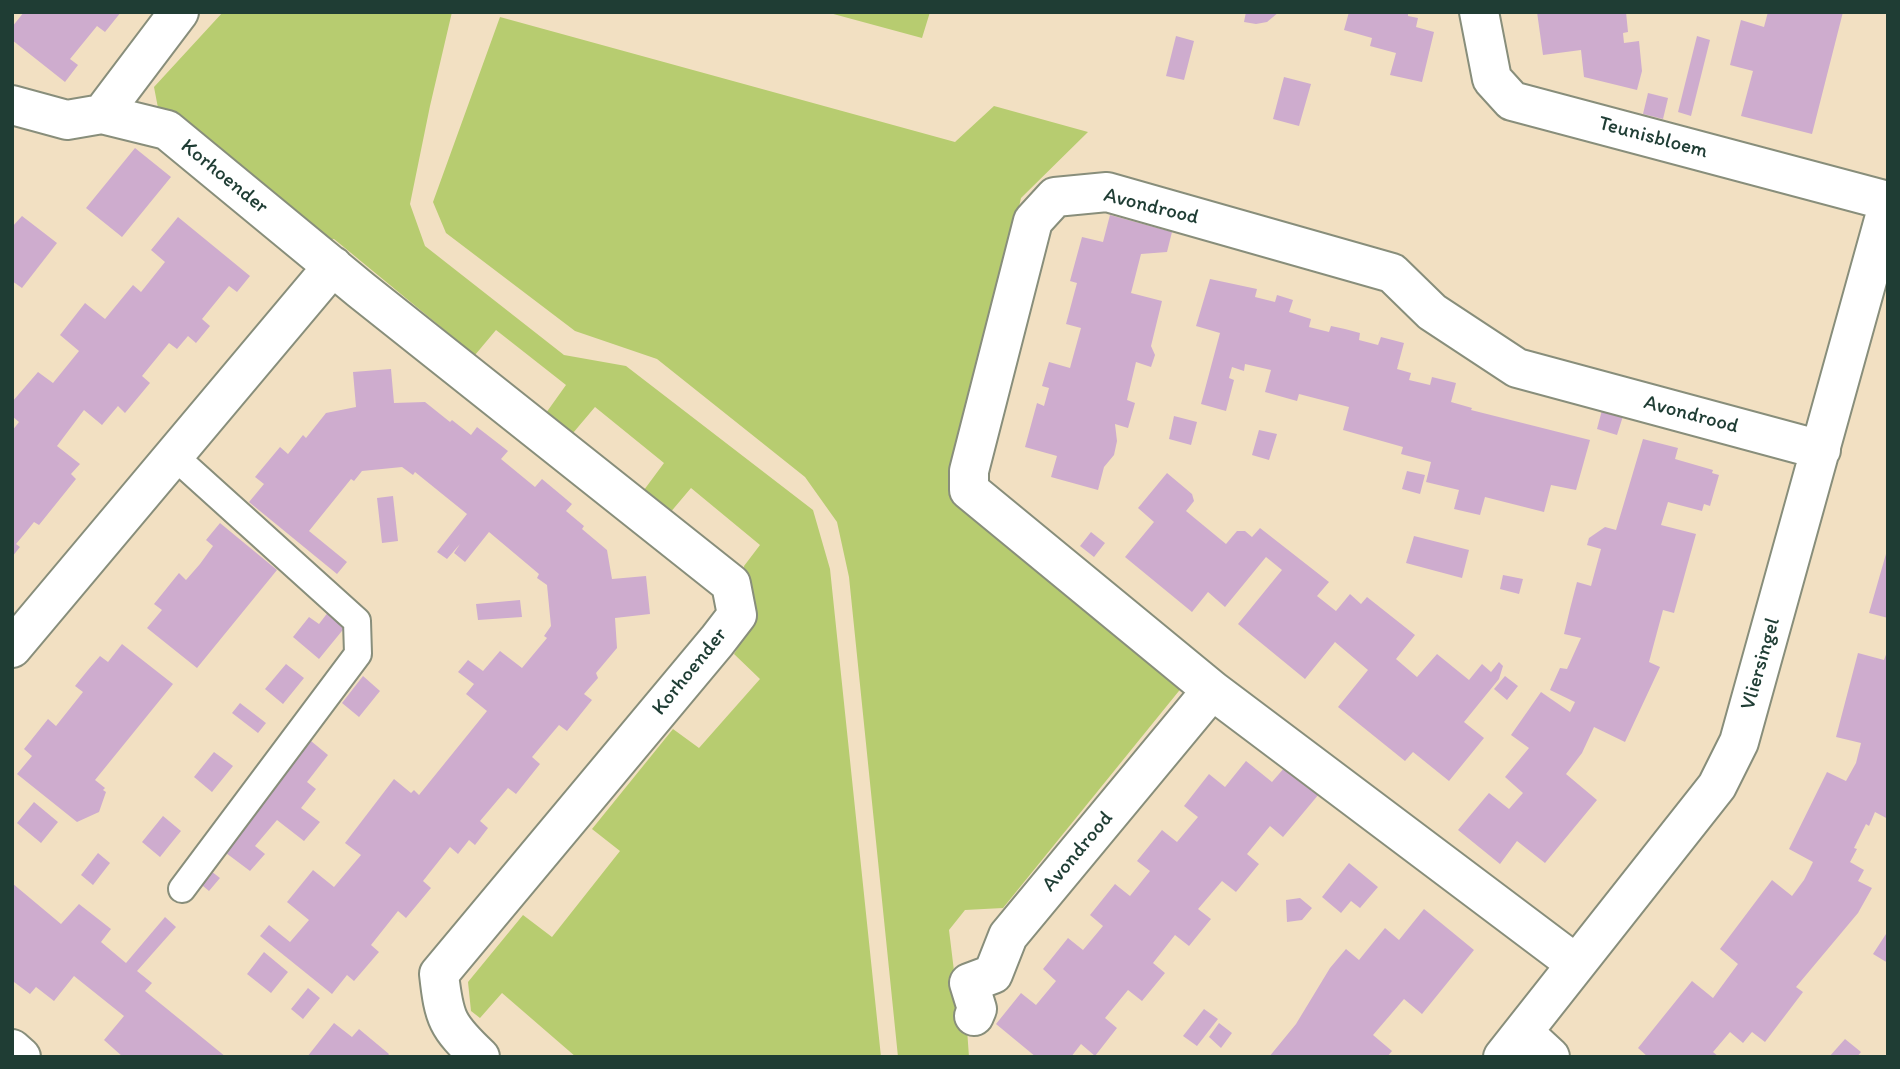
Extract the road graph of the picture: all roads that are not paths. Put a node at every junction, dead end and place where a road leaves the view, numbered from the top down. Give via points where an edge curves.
1 (180, 12) edge
2 (1479, 12) edge
3 (12, 105) edge
4 (102, 114) junction
5 (1888, 203) edge
6 (333, 266) junction
7 (1821, 450) junction
8 (173, 455) junction
9 (12, 648) edge
10 (1212, 690) junction
11 (182, 889) dead end
12 (1576, 964) junction
13 (974, 1016) dead end
14 (12, 1049) edge
15 (1525, 1049) edge
16 (21, 1057) edge
17 (480, 1057) edge

1 - 4 street
2 - 5 street, Teunisbloem via 1492,79 1512,101
3 - 4 street, Korhoender via 66,120
4 - 6 street, Korhoender via 167,130
5 - 7 street, Vliersingel
6 - 8 street
6 - 17 street, Korhoender via 731,584 737,615 439,974 443,1008 451,1025
7 - 10 street, Avondrood via 1517,368 1432,312 1392,273 1107,192 1055,197 1033,221 972,458 969,490
7 - 12 street, Vliersingel via 1739,742 1717,786
8 - 9 street
8 - 11 lane via 357,621 359,654
10 - 12 street, Avondrood
10 - 13 street, Avondrood via 1008,936 993,974 969,983 977,1009
12 - 15 street, Vliersingel
14 - 16 street

